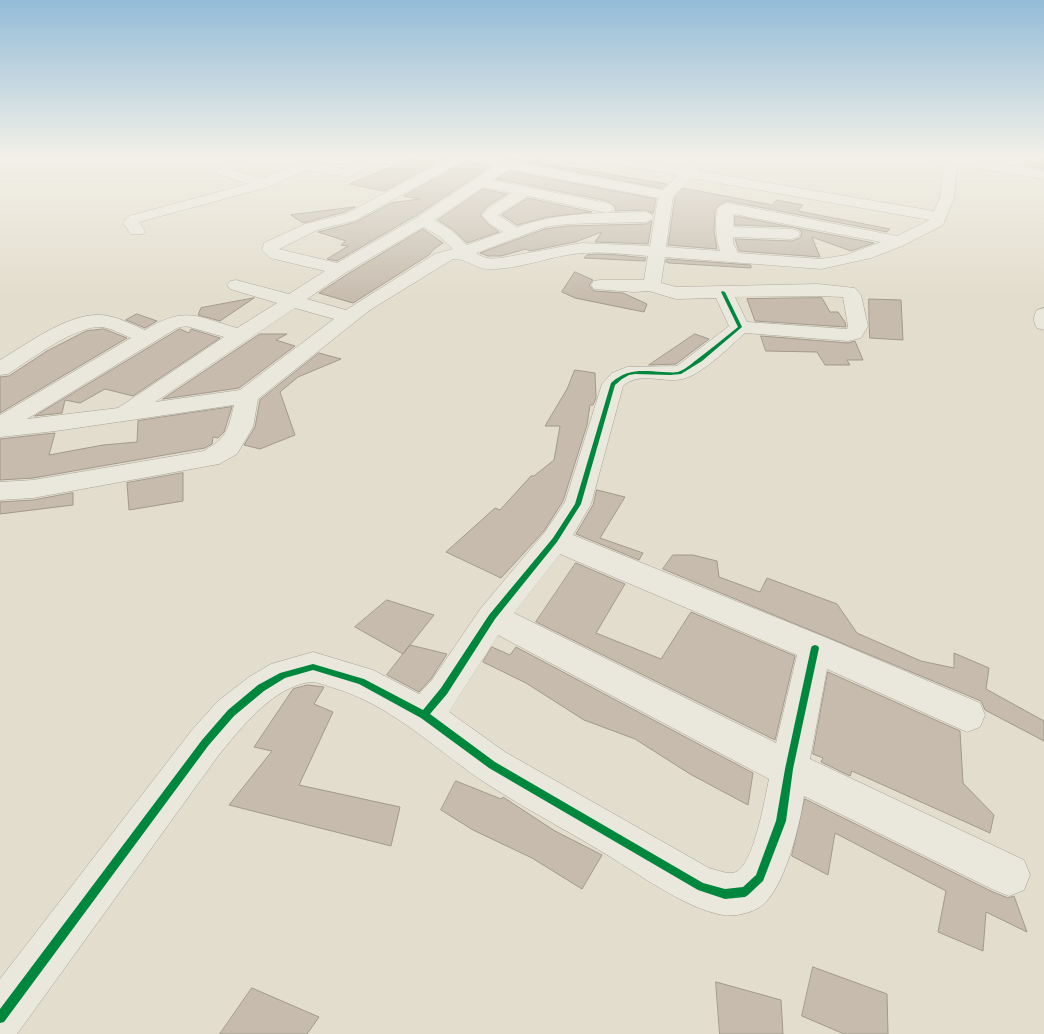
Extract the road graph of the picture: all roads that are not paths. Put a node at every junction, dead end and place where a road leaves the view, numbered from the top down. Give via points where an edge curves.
1 (187, 204) edge
2 (376, 204) edge
3 (448, 204) edge
4 (504, 204) edge
5 (591, 204) edge
6 (661, 204) edge
7 (865, 204) edge
8 (945, 204) edge
9 (940, 217) junction
10 (653, 218) junction
11 (424, 220) junction
12 (835, 227) junction
13 (137, 231) dead end
14 (515, 232) junction
15 (726, 232) junction
16 (900, 241) junction
17 (659, 251) junction
18 (466, 252) junction
19 (731, 257) junction
20 (339, 269) junction
21 (236, 285) dead end
22 (600, 285) dead end
23 (652, 285) junction
24 (723, 292) junction
25 (292, 301) junction
26 (1044, 314) edge
27 (350, 317) junction
28 (1044, 324) edge
29 (740, 327) junction
30 (241, 336) junction
31 (147, 338) junction
32 (0, 369) edge
33 (247, 396) junction
34 (122, 414) junction
35 (0, 425) edge
36 (0, 429) edge
37 (0, 491) edge
38 (555, 540) junction
39 (492, 617) junction
40 (816, 648) junction
41 (424, 714) junction
42 (967, 715) dead end
43 (789, 769) junction
44 (1009, 875) dead end
45 (0, 1018) edge

1 - 13 street via 139,217 131,223
2 - 20 street via 351,217 311,227 270,247 276,254
3 - 11 street
4 - 14 street via 490,215
5 - 10 street
6 - 10 street
7 - 9 street
8 - 9 street
9 - 16 street via 937,222
10 - 14 street via 567,219
10 - 17 street
11 - 18 street
11 - 20 street
12 - 15 street via 805,235
12 - 15 street via 729,208 724,210
12 - 16 street
14 - 18 street
15 - 19 street via 725,243
16 - 19 street via 830,263
17 - 18 street via 574,248 492,264 481,263
17 - 19 street
17 - 23 street
18 - 27 street via 441,258
20 - 25 street
21 - 25 street
22 - 23 street via 634,288
23 - 24 street via 676,293
24 - 29 street
24 - 29 street via 848,292 852,295 858,326 854,334 848,335
25 - 27 street
25 - 30 street
26 - 28 street
27 - 33 street
29 - 38 street via 681,372 633,372 617,379 608,398 578,504
30 - 31 street via 179,320
30 - 34 street
31 - 32 street via 102,321 83,323
31 - 35 street
33 - 34 street
33 - 37 street via 241,427 228,448 210,458 33,489
34 - 36 street
38 - 39 street
38 - 40 street
39 - 41 street via 444,691
39 - 43 street
40 - 42 street
40 - 43 street
41 - 43 street via 500,770 701,886 725,894 745,892 760,878 781,821
41 - 45 street via 361,681 313,667 283,675 261,688 231,713 205,743
43 - 44 street

